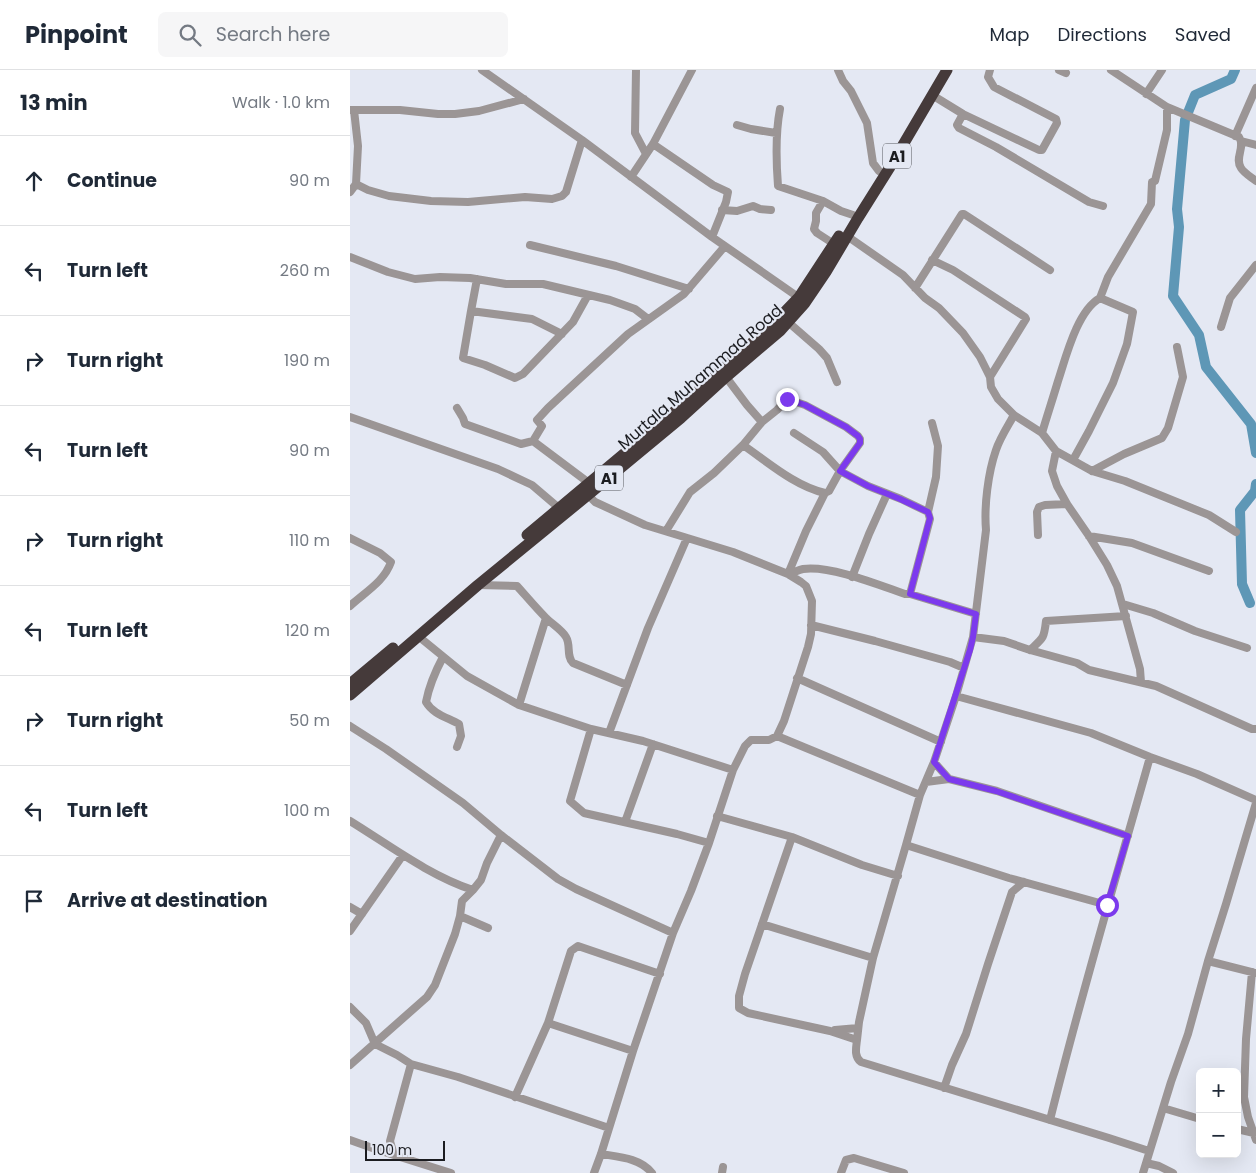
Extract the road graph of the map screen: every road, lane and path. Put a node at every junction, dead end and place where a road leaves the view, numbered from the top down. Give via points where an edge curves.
1 (636, 70) edge
2 (692, 70) edge
3 (838, 70) edge
4 (938, 70) edge
5 (947, 70) edge
6 (990, 70) edge
7 (1111, 70) edge
8 (1162, 70) edge
9 (484, 71) edge
10 (1256, 88) edge
11 (1146, 94) junction
12 (932, 95) junction
13 (524, 99) junction
14 (1170, 108) junction
15 (780, 109) dead end
16 (352, 110) edge
17 (963, 114) junction
18 (737, 125) dead end
19 (776, 133) junction
20 (1238, 138) junction
21 (582, 140) junction
22 (652, 144) junction
23 (1256, 145) edge
24 (646, 154) junction
25 (879, 171) junction
26 (353, 174) edge
27 (631, 177) junction
28 (1256, 181) edge
29 (356, 184) junction
30 (350, 192) edge
31 (823, 201) junction
32 (1103, 206) dead end
33 (722, 210) junction
34 (771, 210) dead end
35 (853, 215) junction
36 (712, 237) junction
37 (842, 239) junction
38 (530, 245) dead end
39 (726, 246) junction
40 (350, 257) edge
41 (932, 260) junction
42 (1256, 265) edge
43 (1050, 270) dead end
44 (477, 279) junction
45 (916, 288) junction
46 (688, 289) junction
47 (588, 295) junction
48 (1100, 298) junction
49 (802, 300) junction
50 (470, 311) junction
51 (648, 319) junction
52 (788, 322) junction
53 (1221, 326) dead end
54 (562, 334) junction
55 (1177, 347) dead end
56 (726, 377) junction
57 (990, 377) junction
58 (837, 382) dead end
59 (457, 408) dead end
60 (678, 414) junction
61 (1014, 415) junction
62 (350, 417) edge
63 (762, 422) junction
64 (932, 423) dead end
65 (794, 433) dead end
66 (1042, 433) junction
67 (533, 441) junction
68 (743, 446) junction
69 (1056, 451) junction
70 (624, 460) junction
71 (1072, 460) junction
72 (840, 471) junction
73 (1092, 471) junction
74 (589, 483) junction
75 (825, 493) junction
76 (887, 494) junction
77 (588, 496) junction
78 (1068, 504) junction
79 (559, 508) junction
80 (928, 512) junction
81 (666, 531) junction
82 (1236, 532) dead end
83 (1038, 535) dead end
84 (1089, 536) junction
85 (350, 538) edge
86 (687, 538) junction
87 (1209, 571) dead end
88 (788, 574) junction
89 (852, 577) junction
90 (478, 584) junction
91 (910, 594) junction
92 (351, 604) edge
93 (1123, 604) junction
94 (976, 614) junction
95 (1126, 616) junction
96 (434, 617) junction
97 (546, 618) junction
98 (811, 625) junction
99 (418, 636) junction
100 (973, 637) junction
101 (1247, 648) dead end
102 (1030, 650) junction
103 (443, 657) junction
104 (964, 668) junction
105 (797, 678) junction
106 (1141, 682) junction
107 (350, 684) edge
108 (627, 685) junction
109 (350, 695) edge
110 (956, 696) junction
111 (519, 704) junction
112 (350, 726) edge
113 (591, 729) junction
114 (1256, 729) edge
115 (609, 733) junction
116 (777, 736) junction
117 (941, 742) junction
118 (653, 744) junction
119 (457, 747) dead end
120 (1150, 757) junction
121 (934, 762) junction
122 (733, 770) junction
123 (949, 779) junction
124 (926, 782) junction
125 (920, 795) junction
126 (1256, 801) edge
127 (717, 816) junction
128 (350, 820) edge
129 (625, 822) junction
130 (501, 835) junction
131 (1128, 836) junction
132 (792, 837) junction
133 (709, 843) junction
134 (906, 845) junction
135 (403, 855) junction
136 (898, 876) junction
137 (1009, 878) junction
138 (1024, 882) junction
139 (461, 886) junction
140 (473, 890) junction
141 (1012, 892) junction
142 (462, 901) junction
143 (1107, 905) junction
144 (350, 907) edge
145 (362, 914) junction
146 (460, 916) junction
147 (762, 924) junction
148 (488, 928) dead end
149 (350, 931) edge
150 (673, 933) junction
151 (873, 958) junction
152 (1208, 961) junction
153 (1254, 972) edge
154 (660, 974) junction
155 (350, 1007) edge
156 (548, 1023) junction
157 (858, 1028) junction
158 (830, 1031) junction
159 (857, 1040) junction
160 (375, 1044) junction
161 (633, 1051) junction
162 (411, 1064) junction
163 (350, 1065) edge
164 (944, 1088) junction
165 (515, 1097) junction
166 (1163, 1108) junction
167 (1252, 1117) edge
168 (1196, 1118) edge
169 (1050, 1120) junction
170 (609, 1128) junction
171 (1241, 1131) edge
172 (1255, 1136) edge
173 (350, 1140) edge
174 (390, 1142) junction
175 (378, 1150) junction
176 (1149, 1151) junction
177 (602, 1154) junction
178 (394, 1155) junction
179 (1146, 1163) junction
180 (451, 1173) edge
181 (594, 1173) edge
182 (652, 1173) edge
183 (841, 1173) edge
184 (904, 1173) edge
185 (1143, 1173) edge
186 (1172, 1173) edge

1 - 24 street via 635,133
2 - 22 street
3 - 25 street via 867,123 873,163
4 - 25 highway, A1
5 - 12 highway, A1
6 - 17 street via 988,77 994,87 1056,119 1057,123 1042,150
7 - 11 street
8 - 11 street
9 - 13 street
10 - 20 street
11 - 14 street
12 - 17 street
12 - 37 highway, A1 via 890,167
13 - 16 street via 455,114
13 - 21 street
14 - 20 street
14 - 48 street via 1155,181 1152,182 1151,204 1108,277
15 - 19 street
16 - 26 street via 358,146
17 - 32 street via 957,125 959,128 1089,202
18 - 19 street
19 - 31 street via 778,186
20 - 23 street
20 - 28 street via 1242,144 1239,164
21 - 27 street
21 - 29 street via 566,192 556,198 525,196 468,202 431,201 389,196
22 - 24 street
22 - 33 street via 728,192
24 - 27 street
25 - 35 highway, A1
26 - 29 street
27 - 36 street
29 - 30 street
31 - 35 street
31 - 37 street via 816,213 814,228 817,233
33 - 34 street via 737,211 753,206
33 - 36 street
35 - 37 highway, A1
36 - 39 street
37 - 45 street via 903,275
37 - 49 highway, Murtala Muhammad Road / A1
38 - 46 street via 616,266
39 - 46 street
39 - 49 street
40 - 44 street via 415,279
41 - 43 street via 964,214
41 - 45 street
41 - 57 street via 953,270 1026,319
42 - 53 street via 1230,298
44 - 47 street via 506,284 543,284
44 - 50 street
45 - 57 street via 963,333
46 - 51 street
47 - 51 street via 635,309
47 - 54 street
48 - 66 street via 1088,311 1071,341
48 - 71 street via 1133,312 1113,383
49 - 52 highway, Murtala Muhammad Road / A1
49 - 60 highway, Murtala Muhammad Road / A1
50 - 54 street via 532,319
50 - 54 street via 463,358 515,378
51 - 67 street via 548,408 537,420 542,426
52 - 56 highway, Murtala Muhammad Road / A1
52 - 58 street via 819,348
55 - 73 street via 1183,378 1162,438
56 - 60 highway, Murtala Muhammad Road / A1
56 - 63 street
57 - 61 street via 998,399
59 - 67 street via 465,424 521,444
60 - 70 highway, Murtala Muhammad Road / A1
61 - 66 street
61 - 94 street via 996,449 990,475
62 - 79 street via 498,469 532,485
63 - 68 street
63 - 72 street via 787,399 846,427 858,436 860,443
64 - 80 street via 938,446 936,477
65 - 72 street via 823,452
66 - 69 street
67 - 74 street
68 - 75 street via 785,475
68 - 81 street via 690,492
69 - 71 street
69 - 78 street via 1052,471
70 - 74 highway, Murtala Muhammad Road / A1
70 - 77 highway, Murtala Muhammad Road / A1
71 - 73 street
72 - 75 street
72 - 76 street
73 - 82 street via 1209,515
74 - 79 highway, Murtala Muhammad Road / A1
75 - 88 street
76 - 80 street
76 - 89 street
77 - 81 street via 620,514
77 - 90 highway, Murtala Muhammad Road / A1
78 - 83 street via 1039,507
78 - 84 street
79 - 96 highway, Murtala Muhammad Road / A1
80 - 91 street via 930,518
81 - 86 street
84 - 87 street via 1132,543
84 - 93 street via 1118,586
85 - 92 street via 391,562 380,580
86 - 88 street
86 - 108 street
88 - 89 street via 804,569 826,570
88 - 98 street via 806,586 812,601
89 - 91 street
90 - 96 highway, Murtala Muhammad Road / A1
90 - 97 street via 517,586
91 - 94 street
93 - 95 street
93 - 101 street
94 - 100 street
95 - 102 street via 1046,621 1045,634
95 - 106 street
96 - 99 highway, Murtala Muhammad Road / A1
96 - 107 highway, Murtala Muhammad Road / A1
97 - 108 street via 566,637 573,663
97 - 111 street
98 - 104 street
98 - 105 street via 808,647
99 - 103 street
99 - 109 highway, Murtala Muhammad Road / A1
100 - 102 street via 1004,641
100 - 104 street
102 - 106 street via 1077,663 1089,670
103 - 111 street via 467,676
103 - 119 street via 426,702 430,709 459,724
104 - 110 street
105 - 116 street
105 - 117 street
106 - 114 street
108 - 115 street
110 - 117 street
110 - 120 street via 1090,733
111 - 113 street
112 - 130 street via 463,803
113 - 115 street
113 - 129 street via 570,801 584,813
115 - 118 street
116 - 122 street via 769,740 750,740
116 - 125 street
117 - 121 street
118 - 122 street
118 - 129 street
120 - 126 street
120 - 131 street
121 - 123 street
121 - 124 street
122 - 127 street
123 - 124 street
123 - 131 street via 996,791
124 - 125 street
125 - 134 street
126 - 152 street
127 - 132 street
127 - 133 street
128 - 135 street
129 - 133 street
130 - 140 street via 481,880
130 - 150 street via 576,889
131 - 143 street
132 - 136 street
132 - 147 street
133 - 150 street
134 - 136 street
134 - 137 street
135 - 139 street
135 - 145 street
136 - 151 street
137 - 138 street
137 - 141 street
138 - 141 street
138 - 143 street
139 - 140 street
139 - 142 street
140 - 142 street
141 - 164 street via 966,1034
142 - 146 street
143 - 169 street
144 - 145 street
145 - 149 street
146 - 148 street
146 - 160 street via 435,985 427,998
147 - 151 street
147 - 158 street via 739,996 739,1008 762,1017
150 - 154 street
151 - 157 street
152 - 153 street
152 - 166 street
153 - 167 street via 1246,1039 1244,1097
154 - 156 street via 578,946 571,951
154 - 161 street
155 - 160 street via 366,1023
156 - 161 street
156 - 165 street
157 - 158 street
157 - 159 street
158 - 159 street
159 - 164 street via 856,1055 861,1062
160 - 162 street
160 - 163 street
161 - 170 street
162 - 165 street
162 - 174 street
164 - 169 street
165 - 170 street
166 - 168 street
166 - 176 street
167 - 172 street
169 - 176 street
170 - 177 street
171 - 172 street
173 - 175 street
174 - 175 street
174 - 178 street
175 - 178 street
176 - 179 street
177 - 181 street
177 - 182 street via 632,1160
178 - 180 street
179 - 185 street
179 - 186 street
183 - 184 street via 846,1160 854,1158

